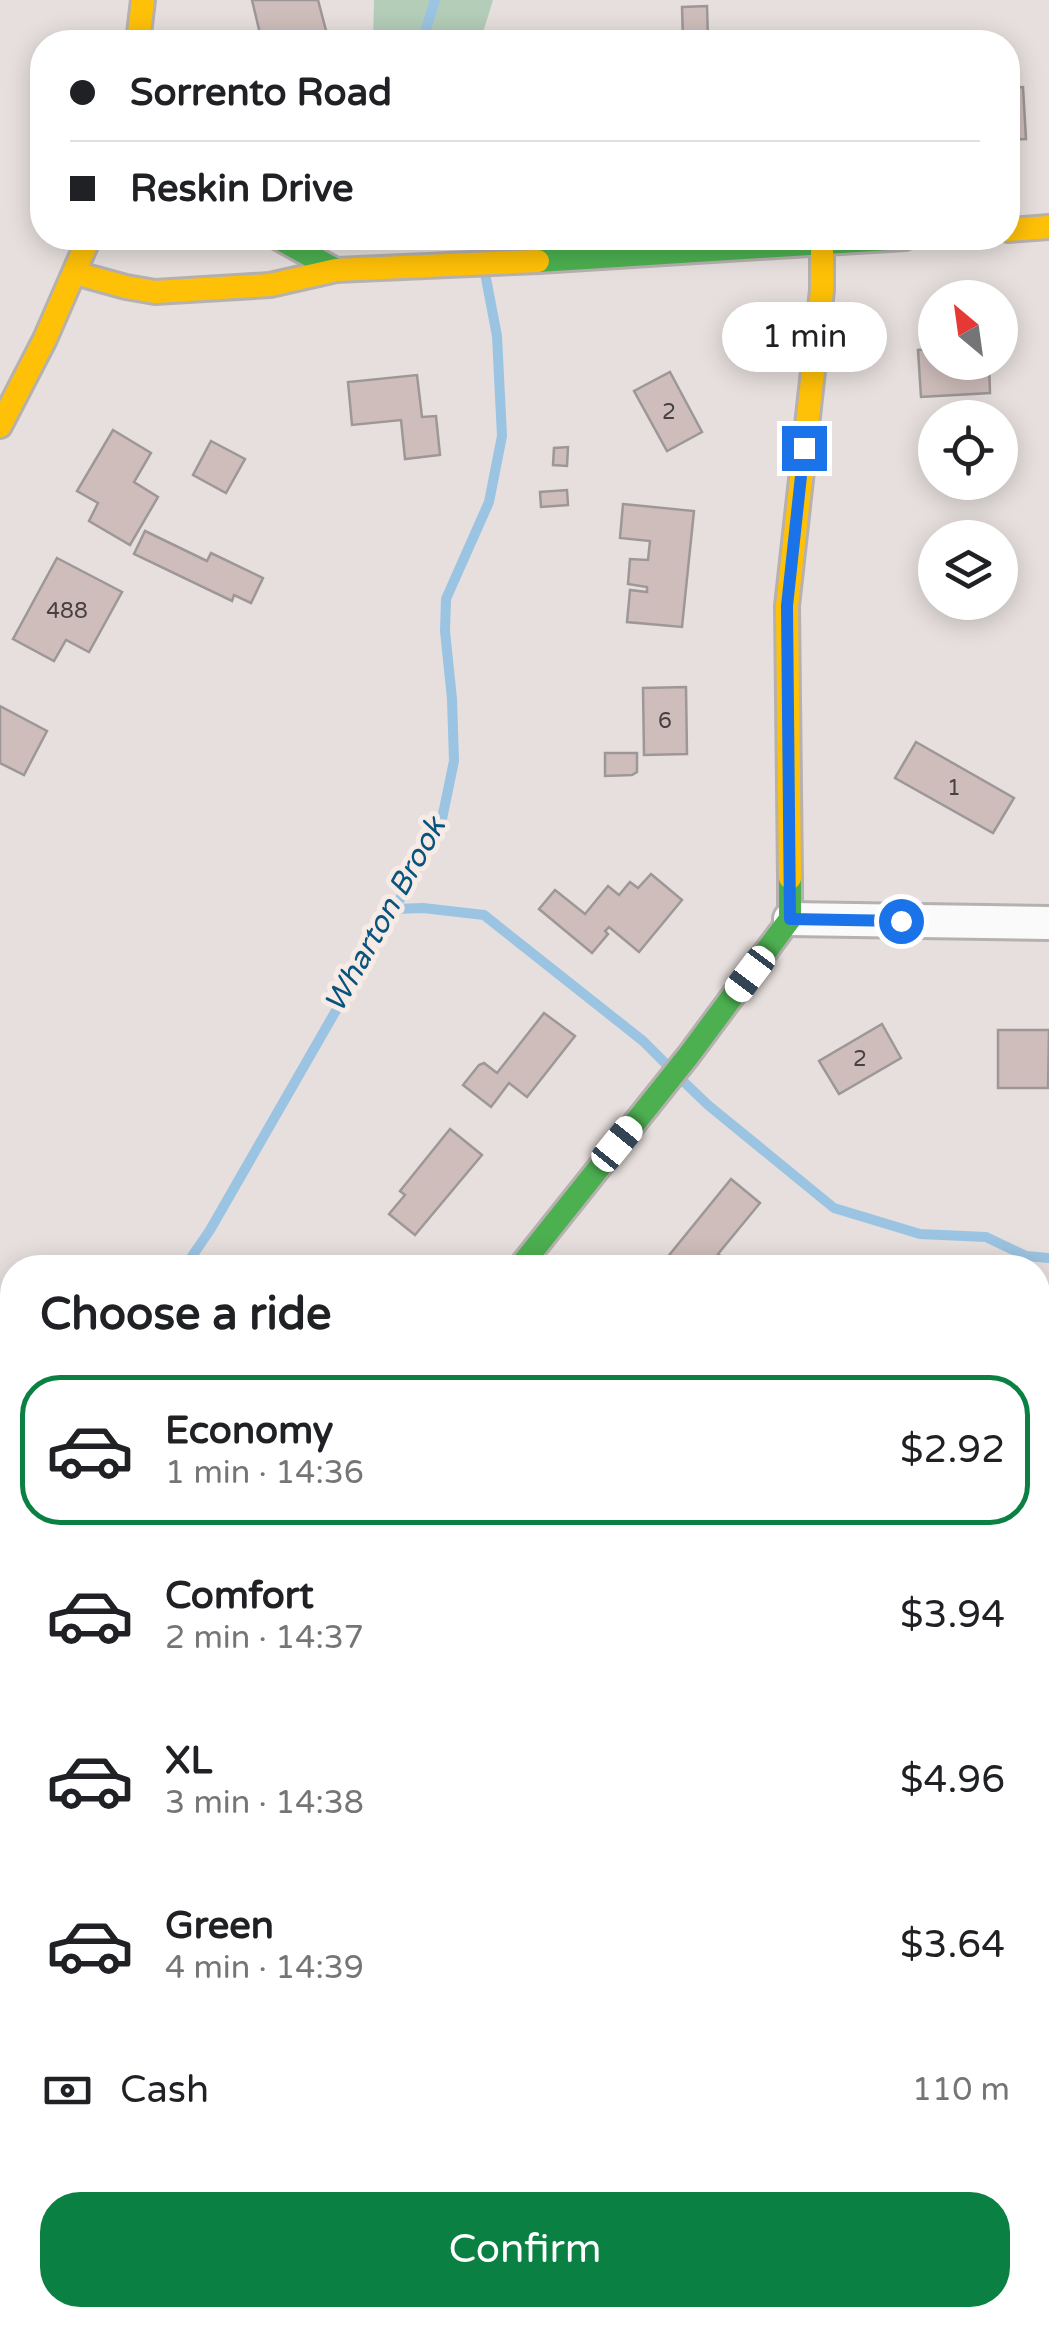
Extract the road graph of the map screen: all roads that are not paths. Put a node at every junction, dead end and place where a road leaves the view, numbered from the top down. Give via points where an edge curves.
1 (143, 0) edge
2 (139, 30) edge
3 (1049, 227) edge
4 (1020, 229) edge
5 (84, 250) edge
6 (300, 250) edge
7 (724, 250) edge
8 (822, 250) edge
9 (336, 270) junction
10 (75, 274) junction
11 (0, 426) edge
12 (790, 919) junction
13 (1049, 923) edge
14 (529, 1255) edge

1 - 2 main road
3 - 4 main road
5 - 10 main road
6 - 9 main road
7 - 9 main road
8 - 12 main road via 787,606
9 - 10 main road via 270,285 155,292
10 - 11 main road
12 - 13 street
12 - 14 main road

